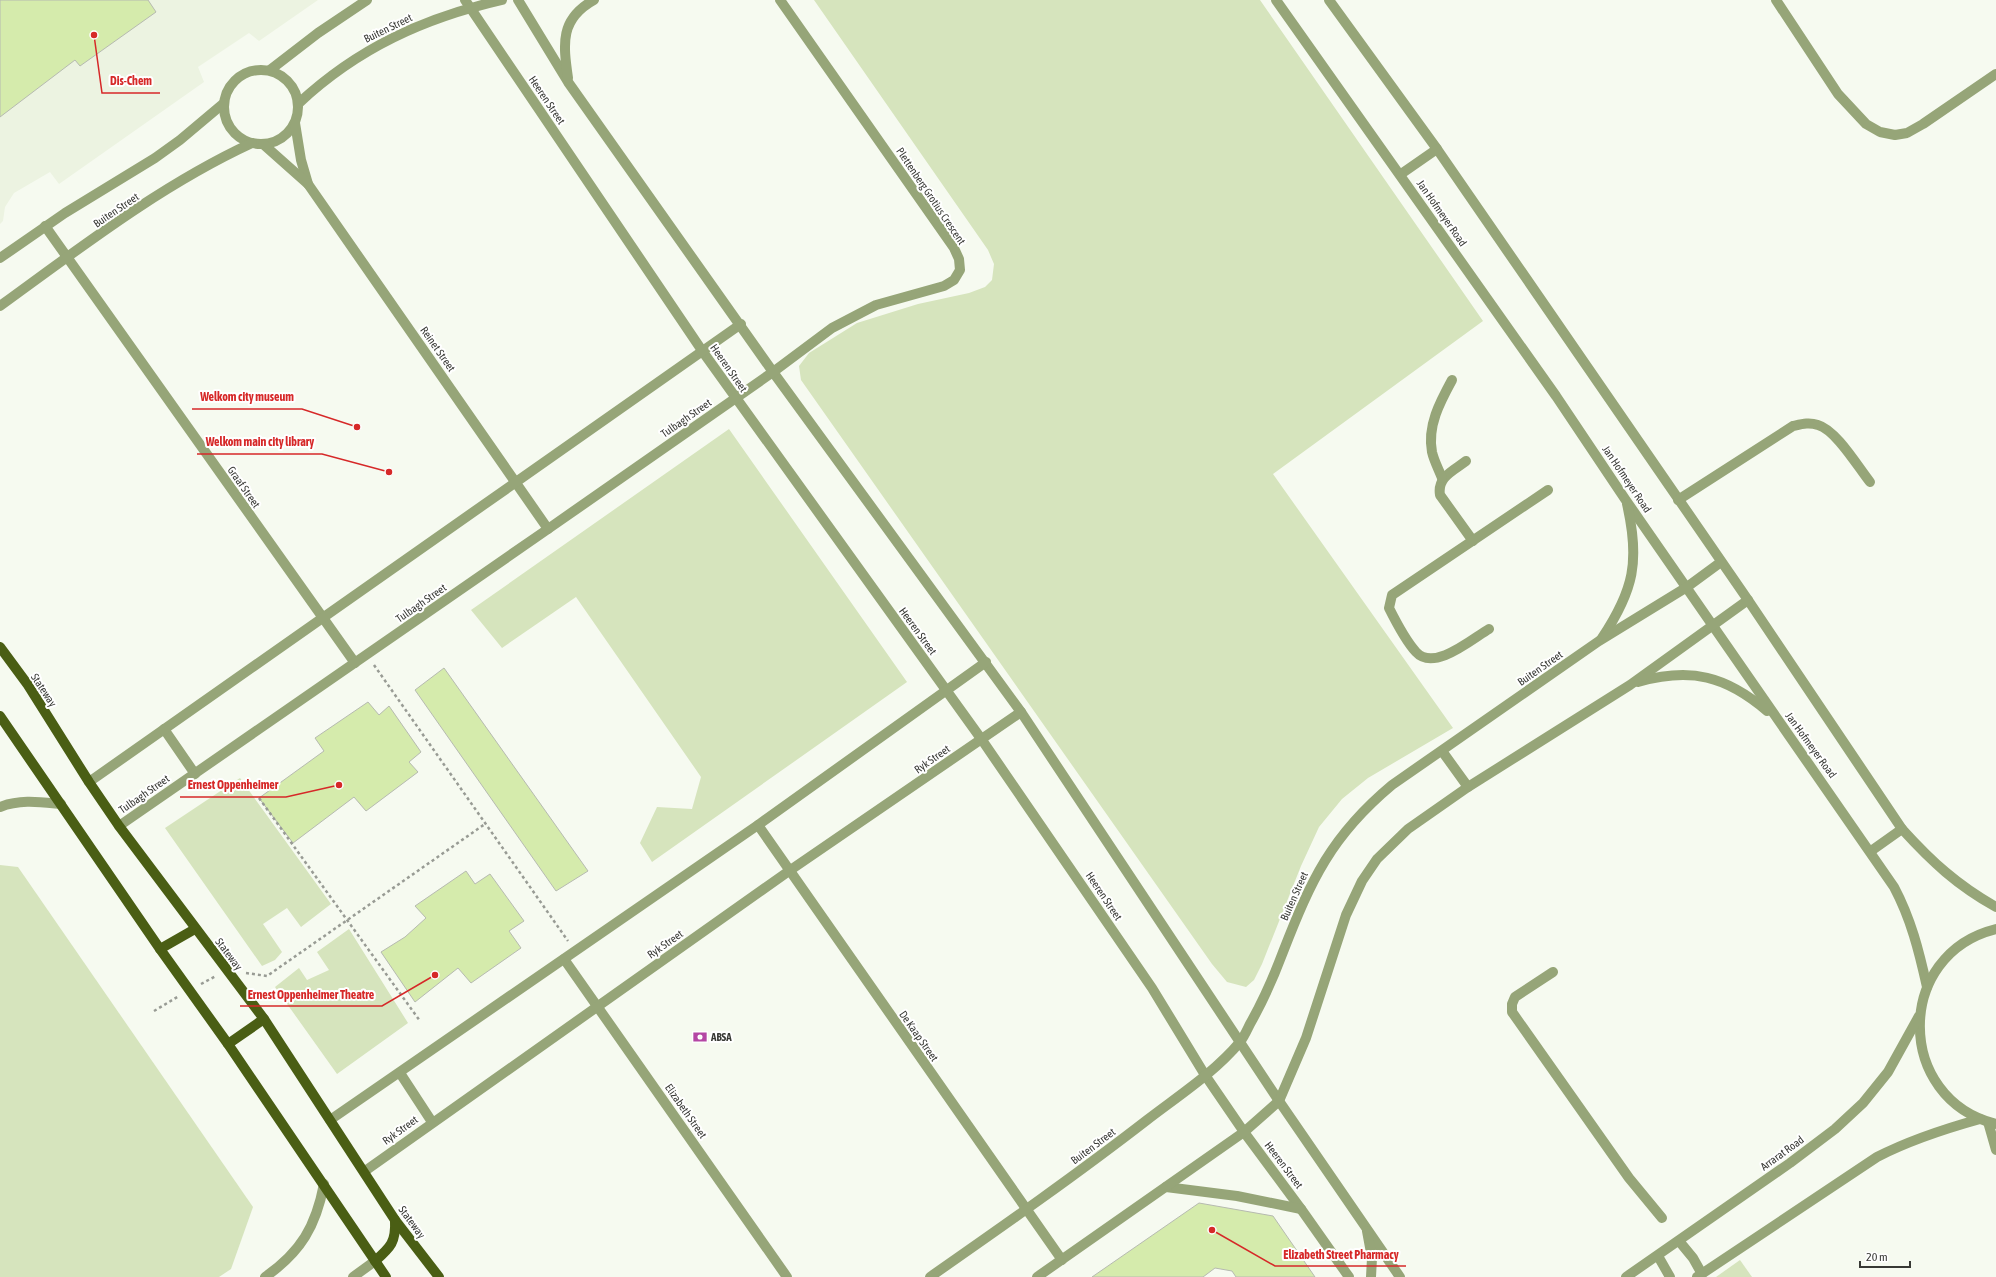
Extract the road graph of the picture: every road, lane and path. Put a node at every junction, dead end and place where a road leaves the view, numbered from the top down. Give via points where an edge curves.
1 (367, 0) edge
2 (502, 0) edge
3 (518, 0) edge
4 (594, 0) edge
5 (780, 0) edge
6 (1276, 0) edge
7 (1329, 0) edge
8 (1776, 0) edge
9 (467, 4) edge
10 (270, 70) junction
11 (1996, 74) edge
12 (568, 82) junction
13 (224, 103) junction
14 (299, 103) junction
15 (295, 123) junction
16 (252, 143) junction
17 (264, 144) junction
18 (1438, 149) junction
19 (1401, 174) junction
20 (308, 184) junction
21 (45, 226) junction
22 (67, 257) junction
23 (0, 258) edge
24 (0, 306) edge
25 (741, 324) junction
26 (703, 352) junction
27 (773, 372) junction
28 (1452, 380) dead end
29 (735, 398) junction
30 (1466, 461) dead end
31 (1442, 478) junction
32 (1870, 482) dead end
33 (516, 484) junction
34 (1548, 490) dead end
35 (1626, 499) junction
36 (1678, 500) junction
37 (548, 529) junction
38 (1473, 541) junction
39 (1721, 562) junction
40 (1687, 587) junction
41 (1748, 600) junction
42 (322, 618) junction
43 (1713, 624) junction
44 (1489, 629) dead end
45 (1599, 641) junction
46 (0, 647) edge
47 (366, 655) junction
48 (986, 662) junction
49 (355, 663) junction
50 (1630, 684) junction
51 (947, 691) junction
52 (1021, 712) junction
53 (0, 716) edge
54 (1778, 720) junction
55 (164, 729) junction
56 (982, 740) junction
57 (1442, 751) junction
58 (195, 774) junction
59 (89, 782) junction
60 (1468, 787) junction
61 (259, 798) dead end
62 (61, 804) junction
63 (0, 807) edge
64 (485, 824) junction
65 (758, 825) junction
66 (119, 826) junction
67 (1902, 829) junction
68 (1870, 851) junction
69 (790, 871) junction
70 (1996, 906) edge
71 (348, 918) junction
72 (195, 929) junction
73 (1996, 929) edge
74 (160, 949) junction
75 (575, 951) junction
76 (564, 959) junction
77 (226, 970) junction
78 (1553, 972) dead end
79 (1927, 987) junction
80 (189, 990) junction
81 (598, 1006) junction
82 (154, 1011) dead end
83 (1919, 1016) junction
84 (264, 1019) junction
85 (420, 1021) dead end
86 (1240, 1042) junction
87 (228, 1044) junction
88 (400, 1073) junction
89 (1205, 1075) junction
90 (1279, 1101) junction
91 (330, 1120) junction
92 (432, 1122) junction
93 (1988, 1122) edge
94 (1244, 1132) junction
95 (1996, 1150) edge
96 (365, 1171) junction
97 (324, 1184) junction
98 (1166, 1187) junction
99 (1301, 1209) junction
100 (1027, 1210) junction
101 (1662, 1218) dead end
102 (395, 1220) junction
103 (1366, 1228) junction
104 (1678, 1241) junction
105 (1658, 1256) junction
106 (1062, 1260) junction
107 (374, 1261) junction
108 (1700, 1275) edge
109 (265, 1277) edge
110 (353, 1277) edge
111 (386, 1277) edge
112 (438, 1277) edge
113 (787, 1277) edge
114 (930, 1277) edge
115 (1037, 1277) edge
116 (1349, 1277) edge
117 (1371, 1277) edge
118 (1400, 1277) edge
119 (1626, 1277) edge
120 (1670, 1277) edge

1 - 10 street
2 - 9 street, Buiten Street
3 - 12 street
4 - 12 street via 580,10 568,25 564,52
5 - 27 street, Plettenberg Grotius Crescent via 954,248 959,258 960,270 954,280 944,286 876,305 854,315 807,345
6 - 19 street, Jan Hofmeyer Road
7 - 18 street
8 - 11 street via 1838,94 1866,124 1880,132 1895,135 1907,133
9 - 14 street, Buiten Street via 372,48 331,75
9 - 26 street, Heeren Street
10 - 13 street via 255,70 237,78 230,85
10 - 14 street via 290,82
12 - 25 street
13 - 16 street via 225,116 230,128 240,138
13 - 21 street, Buiten Street via 155,158
14 - 15 street
15 - 17 street via 282,138
15 - 20 street, Reinet Street
16 - 17 street
16 - 22 street, Buiten Street via 185,178
17 - 20 street, Reinet Street
18 - 19 street
18 - 36 street
19 - 35 street, Jan Hofmeyer Road
20 - 33 street, Reinet Street
21 - 22 street, Graaf Street
21 - 23 street, Buiten Street
22 - 24 street, Buiten Street
22 - 42 street, Graaf Street
25 - 26 street
25 - 27 street
26 - 29 street, Heeren Street
26 - 33 street
27 - 29 street, Plettenberg Grotius Crescent
27 - 48 street
28 - 31 street via 1438,406 1431,431 1432,452
29 - 37 street, Tulbagh Street
29 - 51 street, Heeren Street
30 - 31 street
31 - 38 street via 1440,495
32 - 36 street via 1833,435 1819,425 1806,423 1793,426
33 - 37 street, Reinet Street
33 - 42 street
34 - 38 street
35 - 40 street, Jan Hofmeyer Road
35 - 45 street via 1634,544 1634,564 1623,604
36 - 39 street
37 - 47 street, Tulbagh Street
38 - 44 street via 1392,595 1389,608 1416,654 1433,660 1446,656
39 - 40 street, Buiten Street
39 - 41 street
40 - 43 street, Jan Hofmeyer Road
40 - 45 street, Buiten Street
41 - 43 street
41 - 67 street
42 - 49 street, Graaf Street
42 - 55 street
43 - 50 street
43 - 54 street, Jan Hofmeyer Road
45 - 57 street, Buiten Street
46 - 59 main road, Stateway via 28,685
47 - 49 street, Tulbagh Street
47 - 64 path
48 - 51 street
48 - 52 street
49 - 58 street, Tulbagh Street
50 - 54 street via 1678,675 1704,676 1742,691
50 - 60 street
51 - 56 street, Heeren Street
51 - 65 street
52 - 56 street, Ryk Street
52 - 86 street
53 - 62 main road
54 - 68 street, Jan Hofmeyer Road
55 - 58 street
55 - 59 street
56 - 69 street, Ryk Street
56 - 89 street, Heeren Street via 1152,988
57 - 60 street
57 - 86 street, Buiten Street via 1369,804 1344,832 1325,859 1310,887 1271,982
58 - 66 street, Tulbagh Street
59 - 66 main road, Stateway
60 - 90 street via 1408,829 1377,859 1362,881 1346,915 1306,1038
61 - 71 path
62 - 63 street via 29,801
62 - 74 main road
64 - 71 path
64 - 75 path
65 - 69 street, De Kaap Street
65 - 75 street
66 - 72 main road, Stateway
67 - 68 street
67 - 70 street via 1953,880
68 - 79 street, Jan Hofmeyer Road via 1906,909 1915,934
69 - 81 street, Ryk Street
69 - 100 street, De Kaap Street
71 - 77 path via 267,976
71 - 85 path
72 - 74 main road
72 - 77 main road, Stateway
73 - 79 street via 1972,937 1958,947 1945,958
74 - 80 main road
75 - 76 street
76 - 81 street, Elizabeth Street
76 - 88 street
77 - 80 path
77 - 84 main road, Stateway
78 - 101 street via 1515,997 1512,1012 1629,1178
79 - 83 street
80 - 82 path
80 - 87 main road
81 - 92 street, Ryk Street
81 - 113 street, Elizabeth Street
83 - 93 street via 1921,1048 1933,1077 1953,1102
83 - 104 street, Arrarat Road via 1888,1072 1863,1103 1835,1129
84 - 87 main road
84 - 91 main road, Stateway
86 - 89 street, Buiten Street
86 - 90 street
87 - 97 main road
88 - 91 street
88 - 92 street
89 - 94 street, Heeren Street
89 - 100 street, Buiten Street
90 - 94 street
90 - 103 street
91 - 96 main road, Stateway
92 - 96 street, Ryk Street
93 - 95 street
93 - 108 street via 1932,1133 1877,1157
94 - 98 street
94 - 99 street, Heeren Street
96 - 102 main road, Stateway
97 - 107 main road
97 - 109 street via 320,1206 307,1236 291,1256
98 - 99 street via 1237,1196
98 - 106 street
99 - 116 street, Heeren Street
100 - 106 street, De Kaap Street
100 - 114 street, Buiten Street
102 - 107 main road via 392,1245
102 - 112 main road, Stateway
103 - 117 street via 1372,1258
103 - 118 street
104 - 105 street, Arrarat Road
104 - 108 street via 1693,1258
105 - 119 street, Arrarat Road
105 - 120 street
106 - 115 street
107 - 110 street
107 - 111 main road

